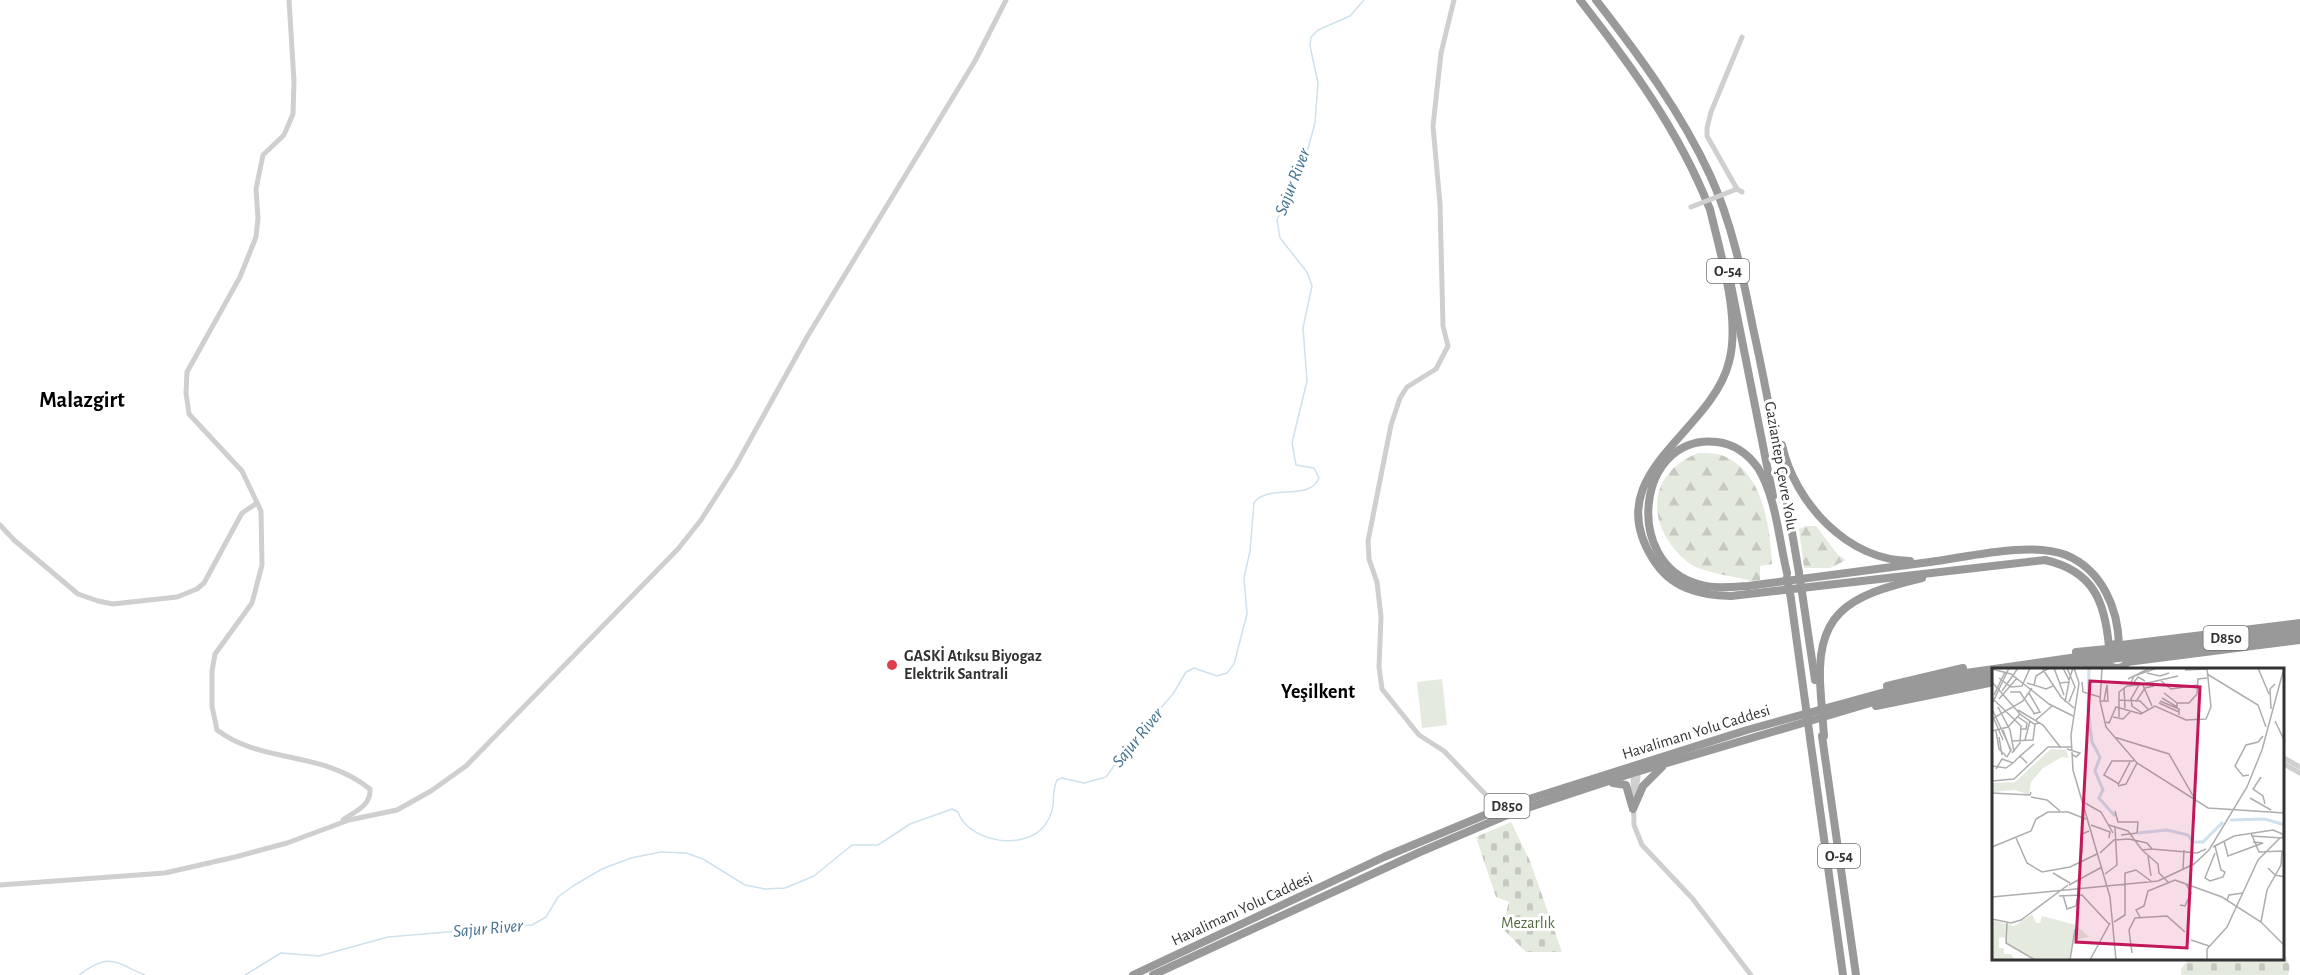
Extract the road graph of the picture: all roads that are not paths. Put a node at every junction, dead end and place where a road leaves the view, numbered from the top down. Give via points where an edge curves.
1 (289, 0) edge
2 (1006, 0) edge
3 (1454, 0) edge
4 (1580, 0) edge
5 (1596, 0) edge
6 (1742, 37) dead end
7 (1691, 207) dead end
8 (1710, 209) junction
9 (1743, 276) junction
10 (257, 503) junction
11 (0, 525) edge
12 (1980, 555) junction
13 (1982, 566) junction
14 (1787, 575) junction
15 (2300, 623) edge
16 (2300, 629) edge
17 (2300, 635) edge
18 (2300, 640) edge
19 (2120, 645) junction
20 (2108, 648) junction
21 (2152, 650) junction
22 (2084, 662) edge
23 (2124, 666) edge
24 (2112, 667) edge
25 (2020, 668) edge
26 (2041, 668) edge
27 (1992, 671) edge
28 (1992, 675) edge
29 (1992, 682) edge
30 (1819, 698) junction
31 (1858, 699) junction
32 (1842, 712) junction
33 (2285, 759) edge
34 (1671, 762) junction
35 (2285, 765) edge
36 (2300, 767) edge
37 (1636, 768) junction
38 (2300, 773) edge
39 (1596, 785) junction
40 (1487, 796) junction
41 (1504, 807) junction
42 (1633, 809) junction
43 (1487, 814) junction
44 (338, 824) junction
45 (0, 885) edge
46 (1133, 975) edge
47 (1154, 975) edge
48 (1751, 975) edge
49 (1843, 975) edge
50 (1856, 975) edge

1 - 10 street via 293,114 284,135 263,155 256,189 256,237 244,267 187,372 189,414 242,471
2 - 44 street via 975,61 807,337 735,467 682,546 466,766 397,810
3 - 40 street via 1441,53 1433,126 1440,204 1443,326 1448,346 1436,369 1407,387 1400,398 1391,425 1368,550 1381,617 1382,689 1419,735 1444,751
4 - 8 highway, Gaziantep Çevre Yolu / O-54 via 1679,143
5 - 9 highway, Gaziantep Çevre Yolu / O-54 via 1650,74 1710,175
6 - 7 street, bridge via 1707,128 1707,136 1739,191
8 - 13 highway via 1730,311 1730,361 1723,383 1709,405 1662,457 1643,485 1639,522 1646,549 1657,566 1682,587 1731,596
8 - 14 highway, Gaziantep Çevre Yolu / O-54 via 1745,347
9 - 12 highway via 1786,463 1806,501 1850,541 1886,558 1917,561
9 - 30 highway, Gaziantep Çevre Yolu / O-54, bridge
10 - 11 street via 242,513 197,589 140,603 113,604 78,594
10 - 44 street via 261,511 262,565 252,603 215,654 212,706 217,730 252,749 332,766 370,789 365,805
12 - 14 highway via 1748,586 1698,584 1669,566 1650,533 1649,499 1666,463 1694,444 1709,441 1733,447 1751,459 1769,496
12 - 19 highway via 2043,550 2083,565 2108,596
13 - 20 highway via 2035,560 2068,567 2099,598 2105,614
13 - 30 highway via 1900,583 1847,604 1835,617 1822,644
14 - 49 highway, Gaziantep Çevre Yolu / O-54, bridge
15 - 19 highway
16 - 21 highway, Havalimanı Yolu Caddesi / D850
17 - 21 highway, Havalimanı Yolu Caddesi / D850
18 - 23 highway
19 - 20 highway
19 - 23 highway via 2127,652
20 - 24 highway via 2105,659
20 - 31 highway via 1934,674 1883,687
21 - 22 highway, Havalimanı Yolu Caddesi / D850, bridge
22 - 24 highway
22 - 25 highway, Havalimanı Yolu Caddesi / D850
22 - 26 highway, Havalimanı Yolu Caddesi / D850
23 - 24 highway
27 - 31 highway, Havalimanı Yolu Caddesi / D850 via 1966,673
28 - 32 highway, Havalimanı Yolu Caddesi / D850 via 1894,696
29 - 32 highway
30 - 50 highway, Gaziantep Çevre Yolu / O-54, bridge
31 - 37 highway, Havalimanı Yolu Caddesi / D850
32 - 34 highway, Havalimanı Yolu Caddesi / D850
33 - 36 street
34 - 37 highway, Havalimanı Yolu Caddesi / D850
34 - 42 highway via 1642,786
35 - 38 street
37 - 39 highway, Havalimanı Yolu Caddesi / D850
37 - 41 highway, Havalimanı Yolu Caddesi / D850
37 - 42 street
39 - 42 highway via 1626,785
39 - 47 highway, Havalimanı Yolu Caddesi / D850 via 1512,813 1436,845
40 - 41 street
40 - 43 street
41 - 43 highway, Havalimanı Yolu Caddesi / D850
42 - 48 street via 1642,845 1692,898
43 - 46 highway, Havalimanı Yolu Caddesi / D850 via 1384,857
44 - 45 street via 287,843 173,872

